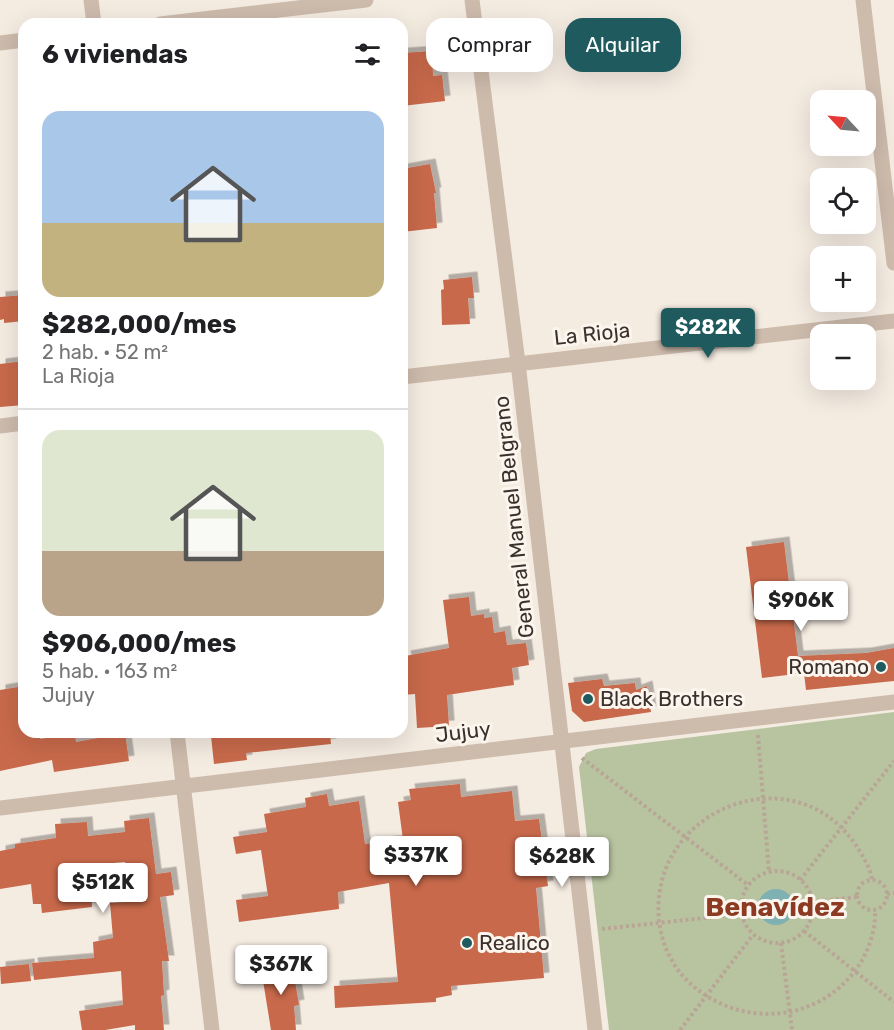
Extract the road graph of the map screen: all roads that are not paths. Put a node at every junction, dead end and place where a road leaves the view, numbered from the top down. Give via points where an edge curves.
1 (91, 0) edge
2 (366, 0) edge
3 (472, 0) edge
4 (863, 0) edge
5 (93, 18) edge
6 (212, 18) edge
7 (18, 41) edge
8 (0, 43) edge
9 (894, 262) edge
10 (894, 321) edge
11 (518, 363) junction
12 (408, 376) edge
13 (18, 424) edge
14 (0, 426) edge
15 (894, 702) edge
16 (178, 738) edge
17 (561, 742) junction
18 (183, 786) junction
19 (0, 808) edge
20 (212, 1030) edge
21 (595, 1030) edge

1 - 5 street
2 - 6 street
3 - 11 street, General Manuel Belgrano
4 - 9 street
7 - 8 street
10 - 11 street, La Rioja
11 - 12 street, La Rioja
11 - 17 street, General Manuel Belgrano
13 - 14 street
15 - 17 street, Jujuy
16 - 18 street
17 - 18 street, Jujuy
17 - 21 street, General Manuel Belgrano
18 - 19 street, Jujuy
18 - 20 street

